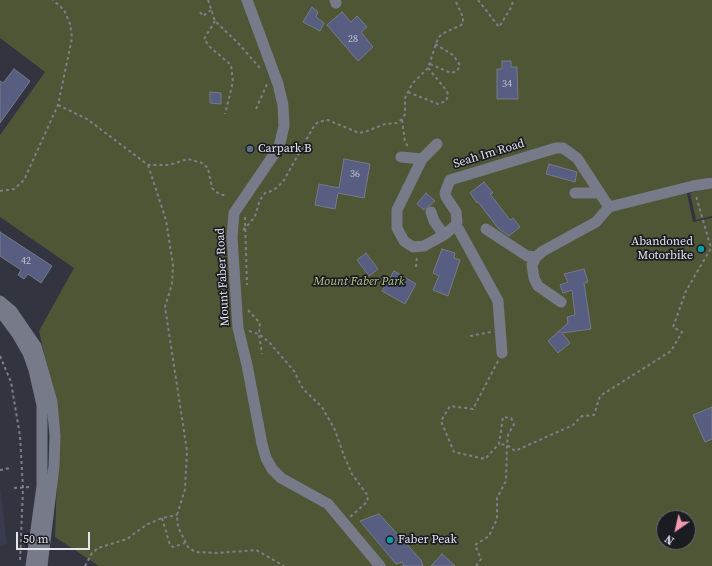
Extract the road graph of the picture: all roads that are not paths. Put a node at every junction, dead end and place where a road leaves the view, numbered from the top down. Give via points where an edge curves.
1 (247, 0) edge
2 (437, 144) dead end
3 (401, 157) dead end
4 (418, 159) junction
5 (712, 183) edge
6 (575, 193) dead end
7 (600, 193) junction
8 (609, 207) junction
9 (431, 212) dead end
10 (455, 226) junction
11 (486, 229) dead end
12 (444, 235) junction
13 (536, 257) junction
14 (0, 301) edge
15 (561, 302) dead end
16 (0, 311) edge
17 (502, 353) road end
18 (41, 435) junction
19 (55, 436) junction
20 (30, 566) edge
21 (42, 566) edge
22 (380, 566) edge

1 - 22 street, Mount Faber Road via 278,84 284,126 279,147 234,213 232,237 238,328 266,458 272,469 282,478 328,499
2 - 4 street
3 - 4 street
4 - 12 street via 397,210 398,228 404,241 413,247 424,246
5 - 8 street
6 - 7 street
7 - 8 street, Seah Im Road
7 - 10 street, Seah Im Road via 578,158 563,148 556,148 450,180 445,193 456,212
8 - 13 street via 596,222 542,251
9 - 12 street
10 - 12 street
10 - 17 street via 498,301
11 - 13 street via 527,256
13 - 15 street via 532,270 538,286
14 - 19 street via 12,311 36,346 52,402
16 - 18 street via 18,334 34,370 42,405
18 - 19 street
18 - 20 street via 42,486
19 - 21 street

